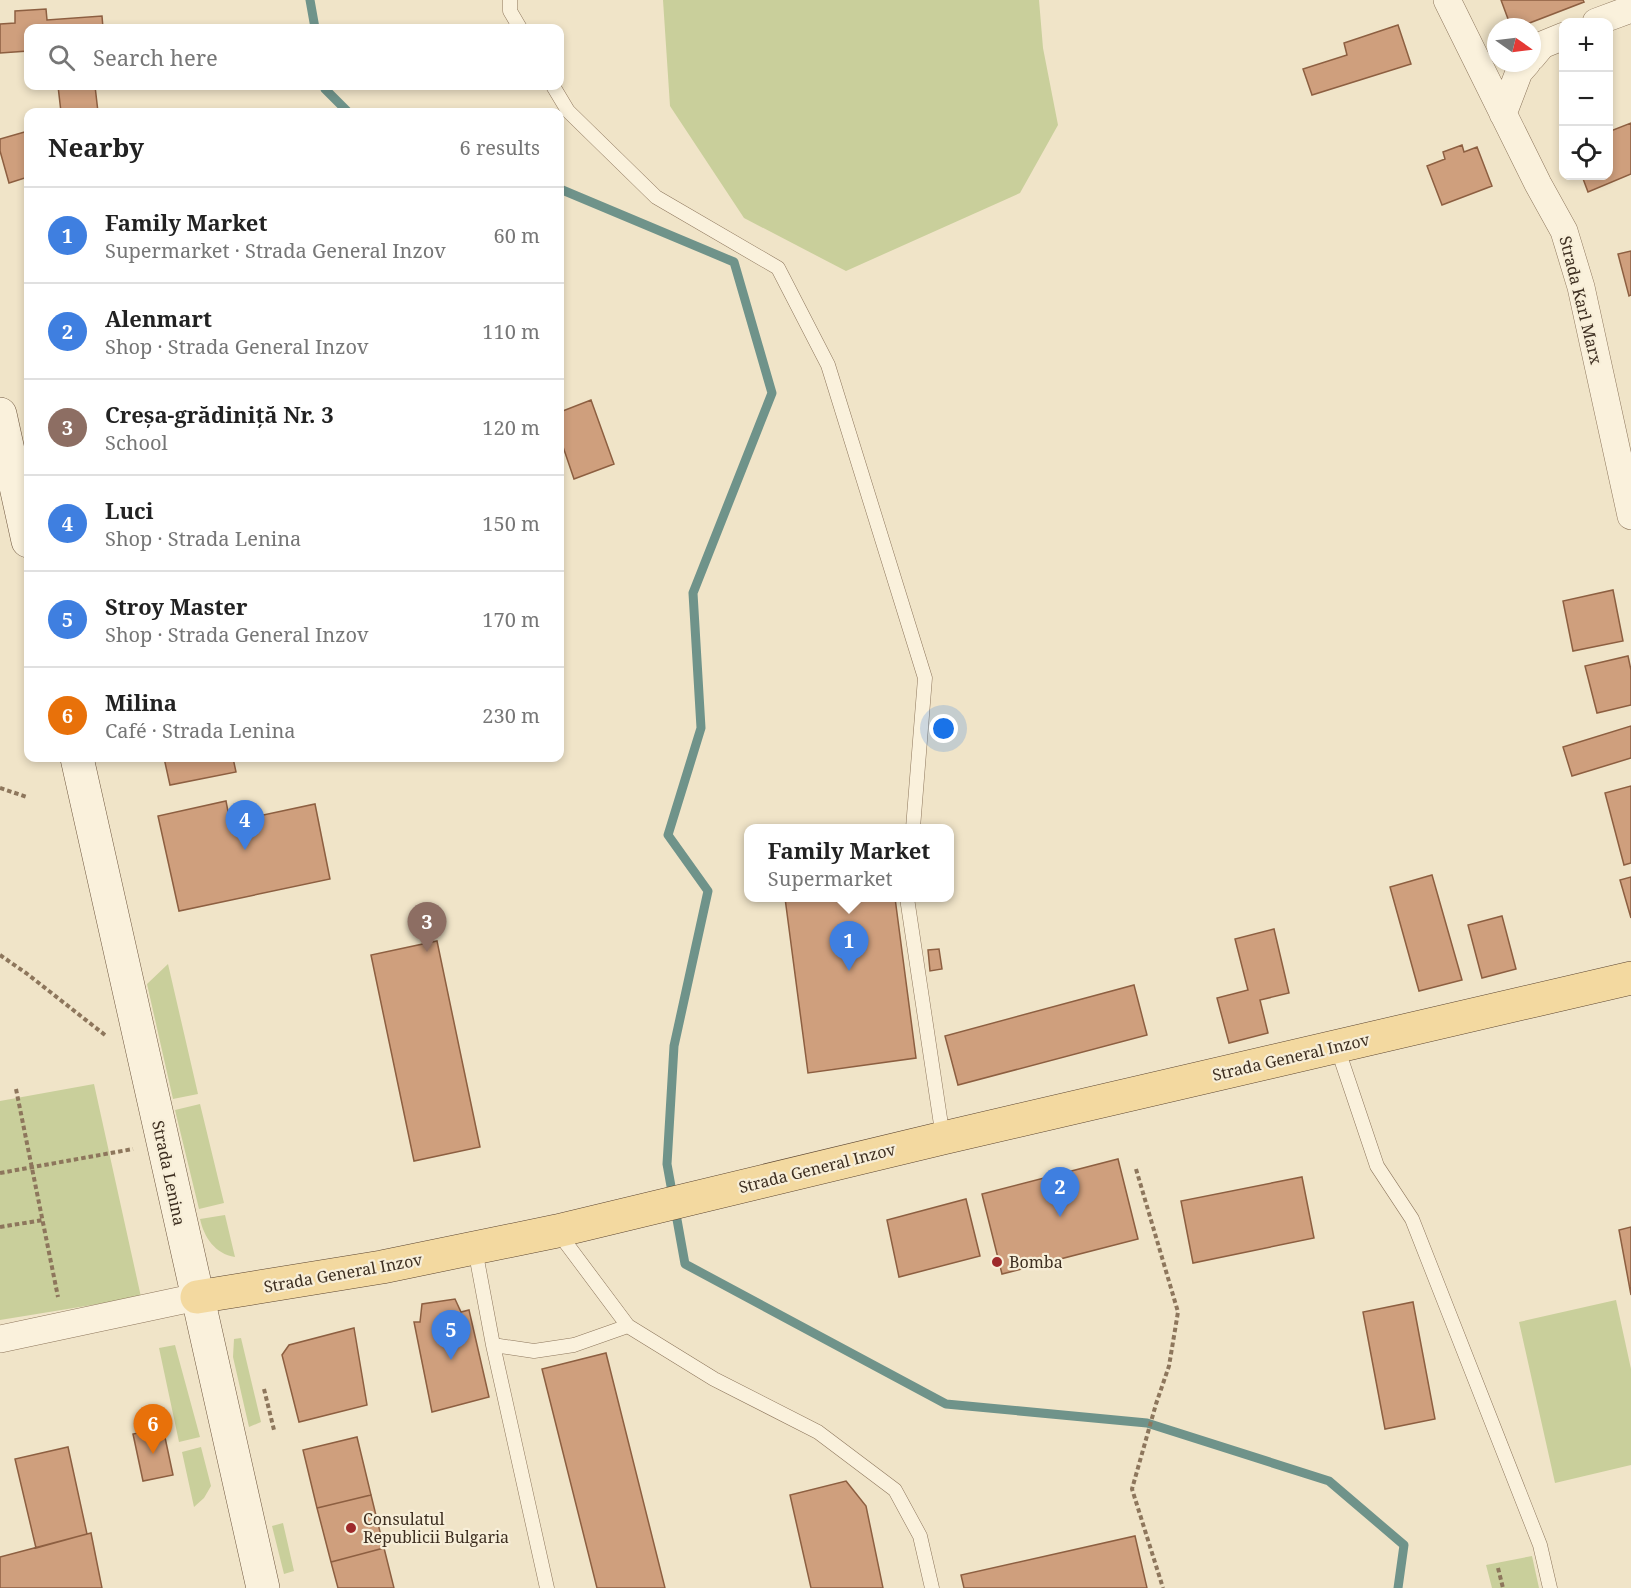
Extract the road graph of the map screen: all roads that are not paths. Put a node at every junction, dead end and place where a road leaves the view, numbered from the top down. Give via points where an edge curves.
1 (510, 0) edge
2 (1448, 0) edge
3 (1631, 9) edge
4 (1607, 18) edge
5 (518, 24) edge
6 (1559, 38) edge
7 (1541, 46) edge
8 (1519, 72) edge
9 (555, 90) edge
10 (1503, 114) junction
11 (0, 414) edge
12 (16, 496) edge
13 (1631, 516) edge
14 (24, 526) edge
15 (78, 762) edge
16 (913, 824) edge
17 (908, 902) edge
18 (1631, 978) edge
19 (1337, 1047) junction
20 (943, 1138) junction
21 (556, 1232) junction
22 (475, 1249) junction
23 (197, 1298) junction
24 (628, 1326) junction
25 (0, 1339) edge
26 (493, 1345) junction
27 (263, 1588) edge
28 (548, 1588) edge
29 (932, 1588) edge
30 (1550, 1588) edge

1 - 5 lane via 510,11
2 - 10 street, Strada Karl Marx
3 - 4 street
6 - 7 street
8 - 10 street
9 - 16 lane via 568,111 656,196 778,267 828,365 925,678
10 - 13 street, Strada Karl Marx via 1564,231 1581,287
11 - 12 street
12 - 14 street
15 - 23 street, Strada Lenina
17 - 20 lane
18 - 19 main road, Strada General Inzov
19 - 20 main road, Strada General Inzov
19 - 30 lane via 1377,1166 1412,1219 1539,1545
20 - 21 main road, Strada General Inzov
21 - 22 main road, Strada General Inzov
21 - 24 lane
22 - 23 main road, Strada General Inzov
22 - 26 lane
23 - 25 street, Strada General Inzov
23 - 27 street, Strada Lenina
24 - 26 lane via 574,1345 534,1351
24 - 29 lane via 714,1379 818,1432 895,1490 920,1536
26 - 28 lane

